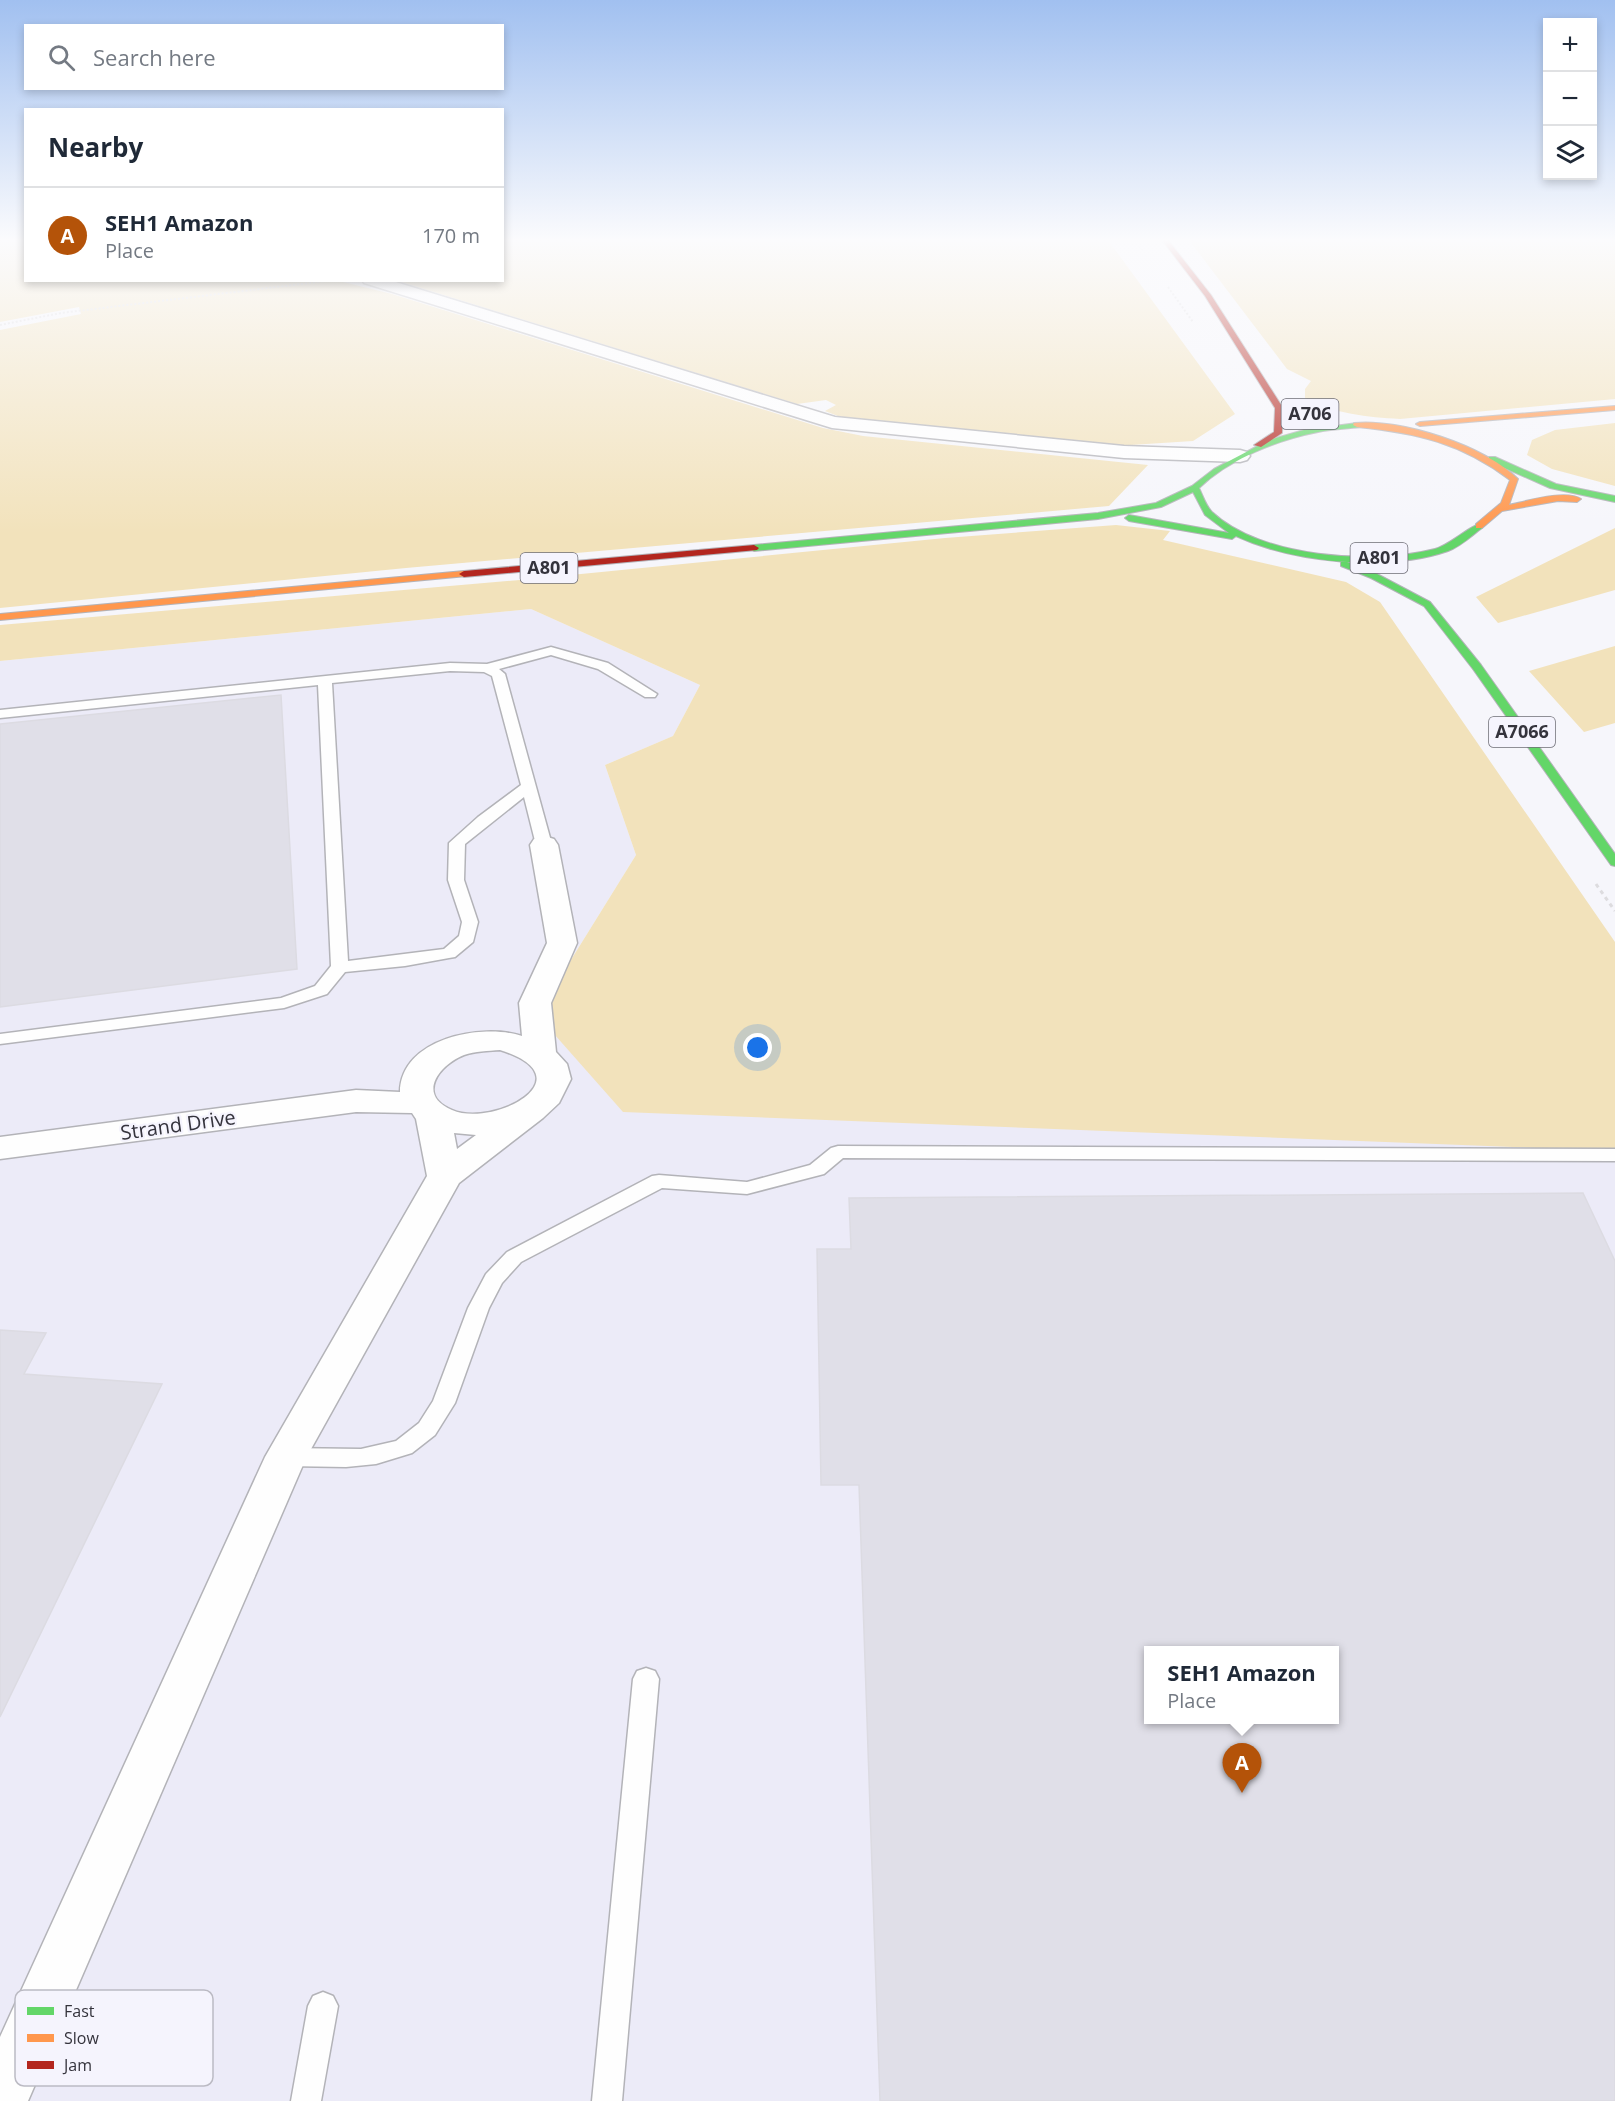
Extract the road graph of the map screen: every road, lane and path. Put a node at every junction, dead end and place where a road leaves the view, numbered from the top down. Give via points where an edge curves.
1 (559, 338) edge
2 (1234, 338) edge
3 (1267, 392) junction
4 (1615, 408) edge
5 (1296, 410) dead end
6 (1574, 412) junction
7 (1319, 416) dead end
8 (1357, 425) junction
9 (1379, 427) junction
10 (1247, 452) junction
11 (1137, 454) junction
12 (1490, 457) junction
13 (1198, 485) junction
14 (1615, 500) edge
15 (1500, 509) junction
16 (1098, 516) junction
17 (1470, 533) junction
18 (1265, 545) junction
19 (1325, 557) junction
20 (1438, 564) dead end
21 (1426, 586) dead end
22 (1427, 604) junction
23 (0, 617) edge
24 (487, 668) junction
25 (325, 679) junction
26 (650, 694) dead end
27 (0, 714) edge
28 (528, 787) junction
29 (544, 845) joint
30 (1615, 862) edge
31 (340, 967) junction
32 (535, 1003) junction
33 (0, 1040) edge
34 (457, 1046) junction
35 (540, 1053) junction
36 (423, 1069) junction
37 (356, 1101) junction
38 (427, 1109) junction
39 (531, 1110) junction
40 (0, 1148) edge
41 (1615, 1155) edge
42 (445, 1176) junction
43 (286, 1457) junction
44 (646, 1679) dead end
45 (49, 1990) edge
46 (323, 2006) dead end
47 (15, 2066) edge
48 (0, 2100) edge
49 (306, 2101) edge
50 (607, 2101) edge

1 - 11 street via 832,422
2 - 3 main road, A706
3 - 5 main road, A706
3 - 10 main road, A706 via 1279,408 1278,433
4 - 6 main road, A801
6 - 9 main road, A801
6 - 12 main road, A801 via 1494,427 1483,438
7 - 8 main road, A706
8 - 9 main road, A801
8 - 10 main road, A801 via 1309,428 1265,441
9 - 12 main road, A801 via 1448,439
10 - 11 street via 1196,457
10 - 13 main road, A801
11 - 13 street via 1180,469
12 - 14 main road via 1553,486
12 - 15 main road, A801 via 1514,479 1512,496
13 - 16 main road, A801 via 1158,505
13 - 18 main road, A801 via 1198,501 1214,521
14 - 15 main road via 1558,498
15 - 17 main road, A801
16 - 18 main road, A801 via 1192,527
16 - 23 main road, A801
17 - 19 main road, A801 via 1443,550 1413,555 1355,560
17 - 20 main road
18 - 19 main road, A801
19 - 22 main road, A7066 via 1374,576
21 - 22 main road
22 - 30 main road, A7066
24 - 25 lane via 472,665
24 - 26 lane via 551,651 603,666
24 - 28 lane via 498,674
25 - 27 lane
25 - 31 lane
28 - 29 lane
28 - 31 lane via 457,843 456,880 470,922 467,938 449,953
29 - 32 street via 562,943
31 - 33 lane via 321,990 284,1003
32 - 34 street
32 - 35 street
34 - 35 street via 502,1040 523,1044
34 - 36 street
35 - 39 street via 550,1063 553,1087 545,1100
36 - 37 street, Strand Drive
36 - 38 street via 416,1092
37 - 38 street, Strand Drive
37 - 40 street, Strand Drive
38 - 39 street via 450,1121 470,1125 513,1119
38 - 42 street
39 - 42 street
41 - 43 lane via 838,1152 817,1170 747,1188 659,1182 505,1263 477,1311 448,1393 428,1427 405,1447 375,1456
42 - 43 street
43 - 45 street
44 - 50 lane
46 - 49 lane
47 - 48 street

